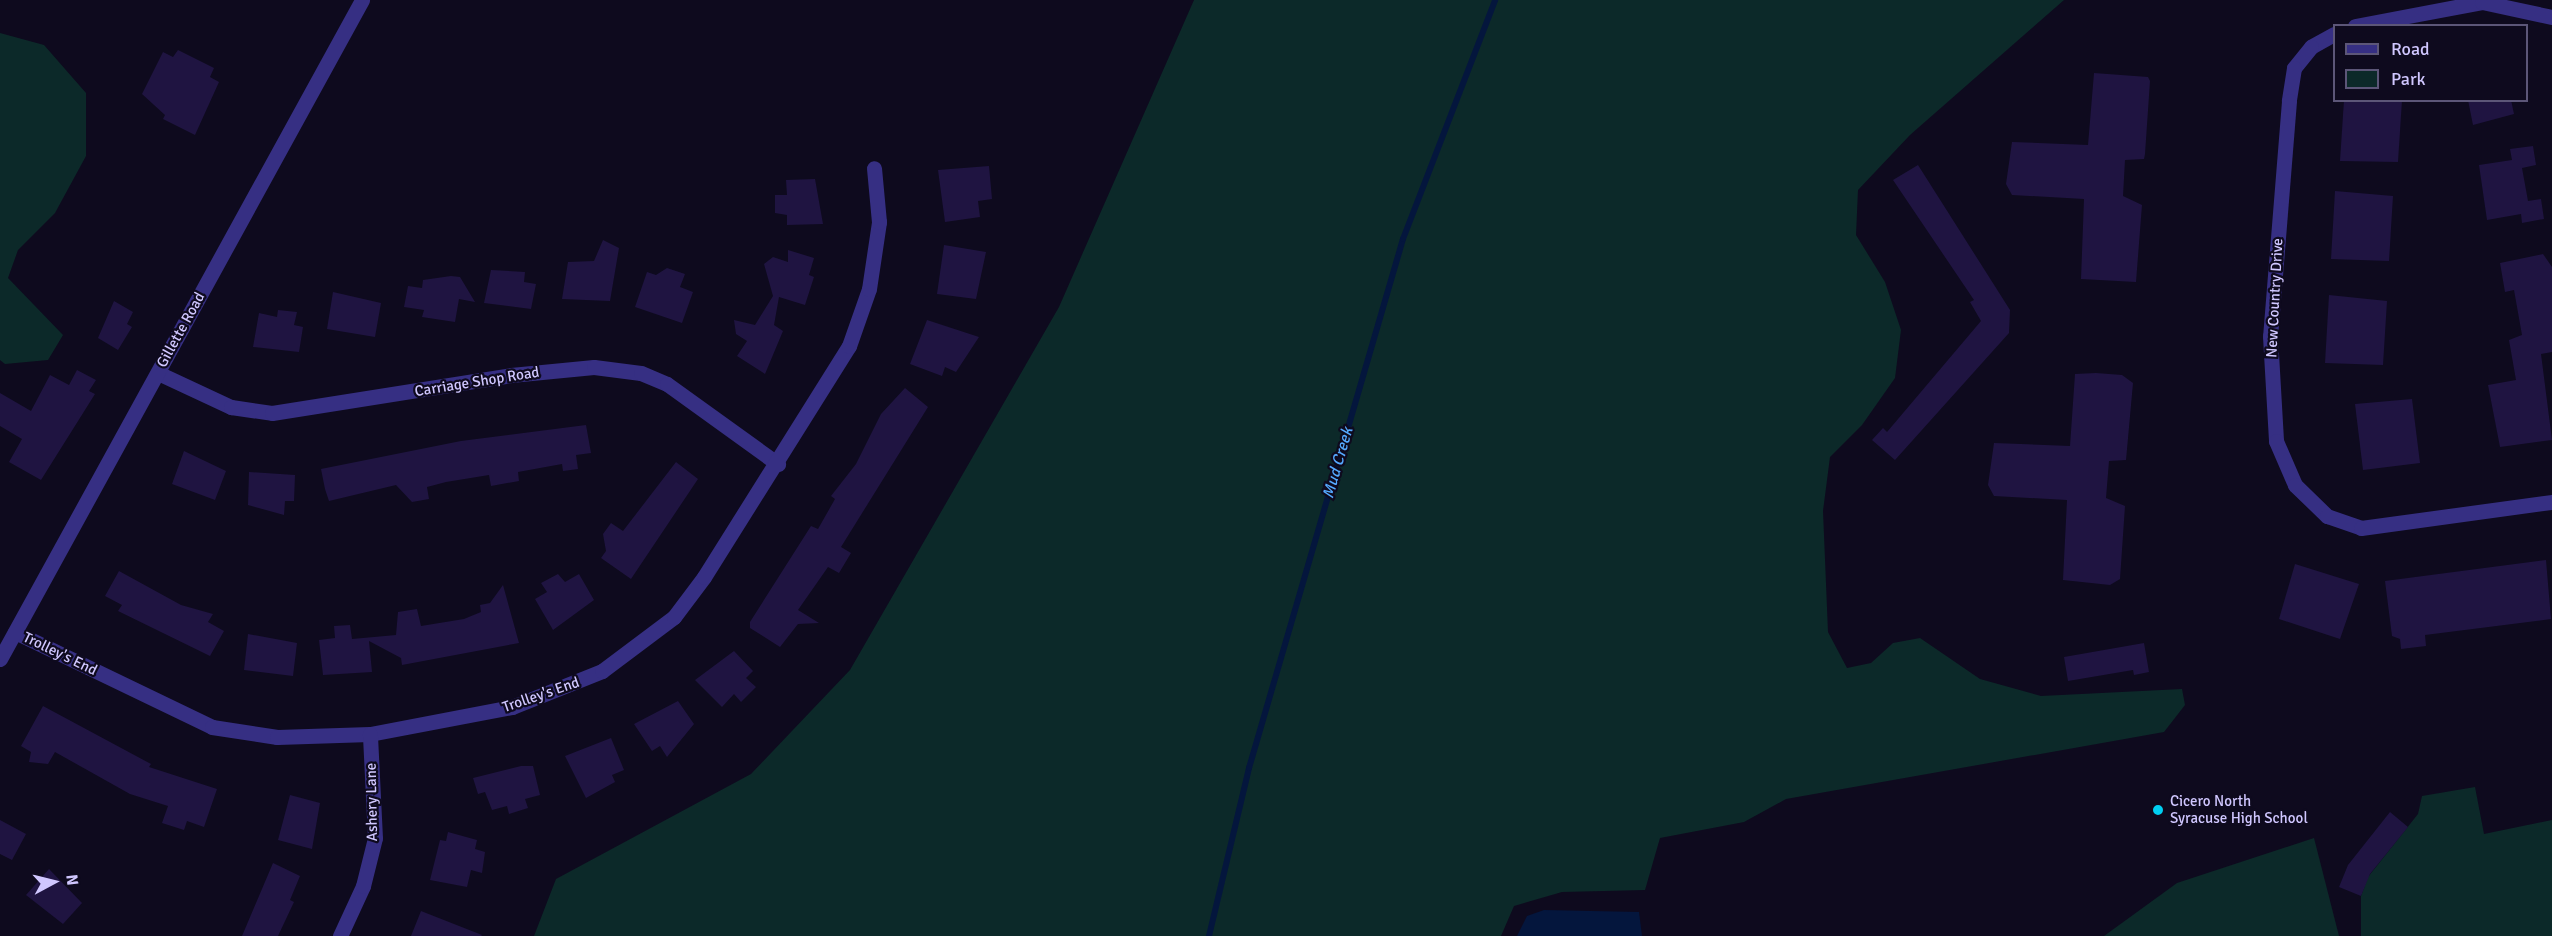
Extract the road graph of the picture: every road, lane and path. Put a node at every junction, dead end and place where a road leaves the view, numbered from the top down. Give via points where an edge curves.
1 (362, 0) edge
2 (2552, 17) edge
3 (2366, 24) edge
4 (2333, 35) edge
5 (874, 168) dead end
6 (158, 373) junction
7 (778, 464) junction
8 (2552, 502) edge
9 (15, 632) junction
10 (0, 659) edge
11 (370, 734) junction
12 (340, 936) edge

1 - 6 street, Gillette Road
2 - 3 street via 2482,2
4 - 8 street, New Country Drive via 2311,48 2294,68 2288,112 2270,336 2276,441 2295,485 2327,516 2361,528
5 - 7 street, Trolley's End via 879,222 869,289 849,346
6 - 7 street, Carriage Shop Road via 231,407 272,413 511,375 594,367 640,373 667,384
6 - 9 street, Gillette Road
7 - 11 street, Trolley's End via 674,617 642,645 553,694
9 - 10 street, Gillette Road
9 - 11 street, Trolley's End via 212,727 277,737
11 - 12 street, Ashery Lane via 375,838 363,886

